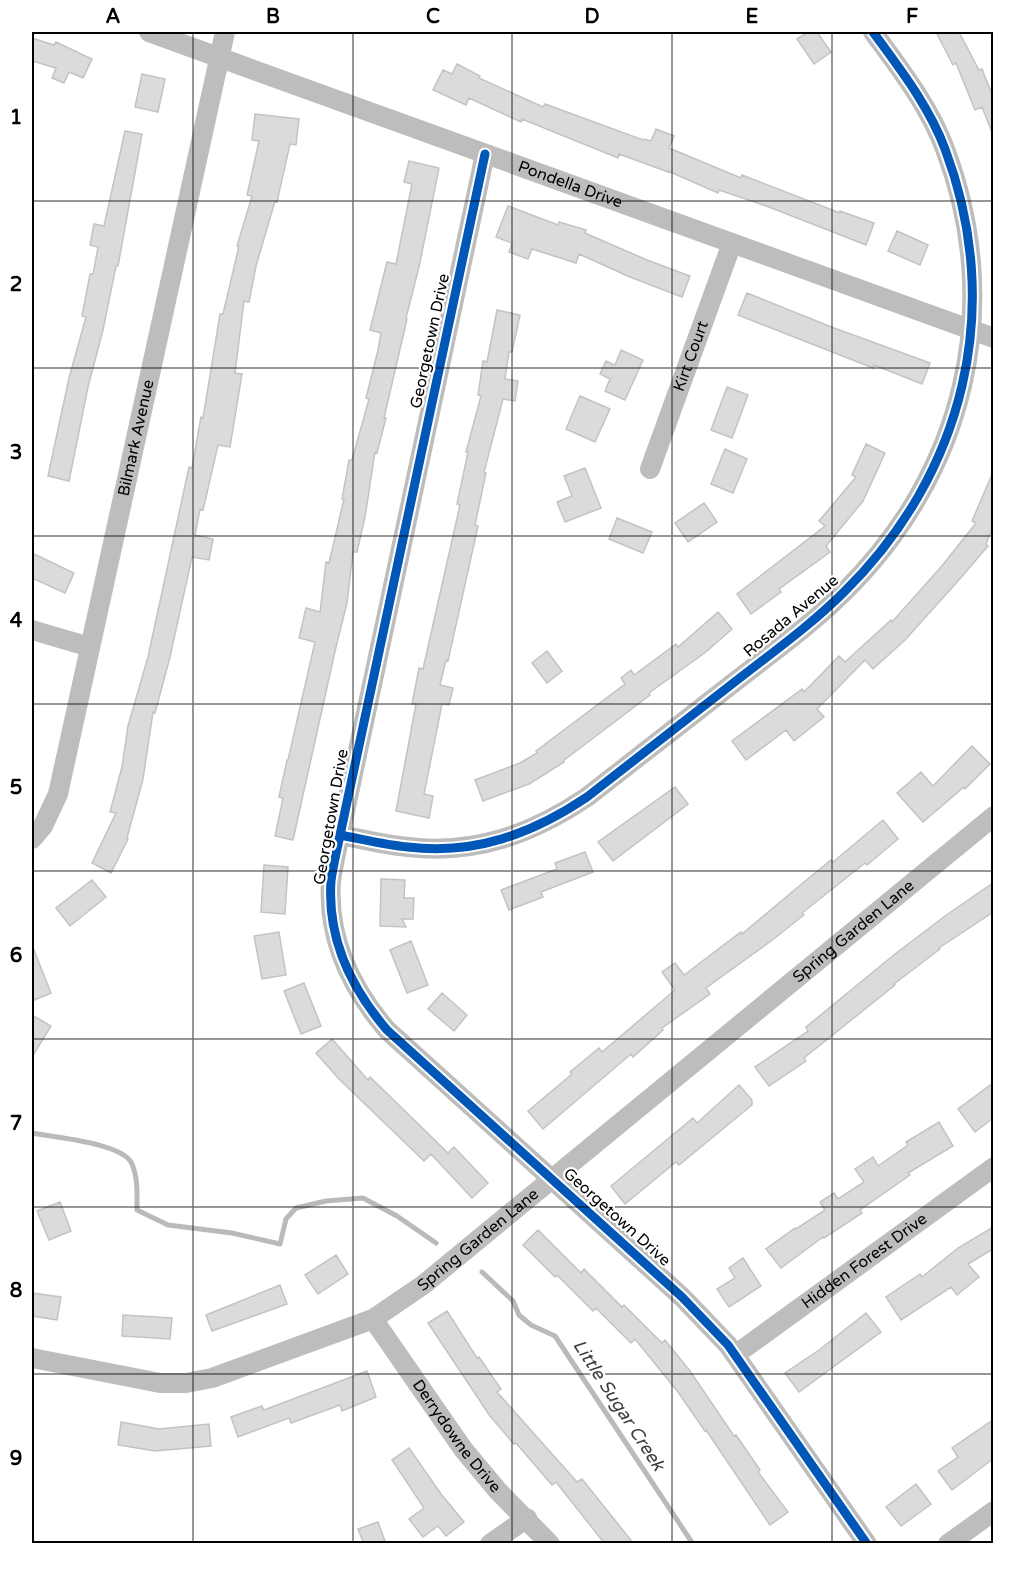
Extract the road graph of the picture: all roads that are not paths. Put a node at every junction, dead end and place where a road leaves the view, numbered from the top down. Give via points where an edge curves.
1 (149, 32) edge
2 (225, 32) edge
3 (873, 32) edge
4 (218, 57) junction
5 (485, 154) junction
6 (732, 243) junction
7 (972, 330) junction
8 (993, 338) edge
9 (650, 469) dead end
10 (32, 630) edge
11 (90, 647) junction
12 (993, 816) edge
13 (340, 835) junction
14 (32, 839) edge
15 (993, 1167) edge
16 (552, 1179) junction
17 (373, 1319) junction
18 (735, 1355) junction
19 (32, 1358) edge
20 (993, 1511) edge
21 (527, 1518) junction
22 (490, 1544) edge
23 (550, 1544) edge
24 (867, 1544) edge
25 (948, 1544) edge

1 - 4 street, Pondella Drive
2 - 4 street, Bilmark Avenue
3 - 7 street, Rosada Avenue via 918,95 945,148 965,221 971,261
4 - 5 street, Pondella Drive
4 - 11 street, Bilmark Avenue
5 - 6 street, Pondella Drive
5 - 13 street, Georgetown Drive
6 - 7 street, Pondella Drive
6 - 9 street, Kirt Court
7 - 8 street, Pondella Drive
7 - 13 street, Rosada Avenue via 963,386 950,429 918,499 887,545 845,592 809,624 587,797 559,816 513,837 438,849 407,848
10 - 11 street
11 - 14 street, Bilmark Avenue via 58,794 43,826
12 - 16 street, Spring Garden Lane
13 - 16 street, Georgetown Drive via 332,881 332,912 346,969 368,1008 387,1030
15 - 18 street, Hidden Forest Drive
16 - 17 street, Spring Garden Lane via 423,1285
16 - 18 street, Georgetown Drive via 682,1297
17 - 19 street, Spring Garden Lane via 212,1378 186,1383 160,1383
17 - 21 street, Derrydowne Drive via 463,1449
18 - 24 street, Georgetown Drive
20 - 25 street
21 - 22 street
21 - 23 street, Derrydowne Drive

